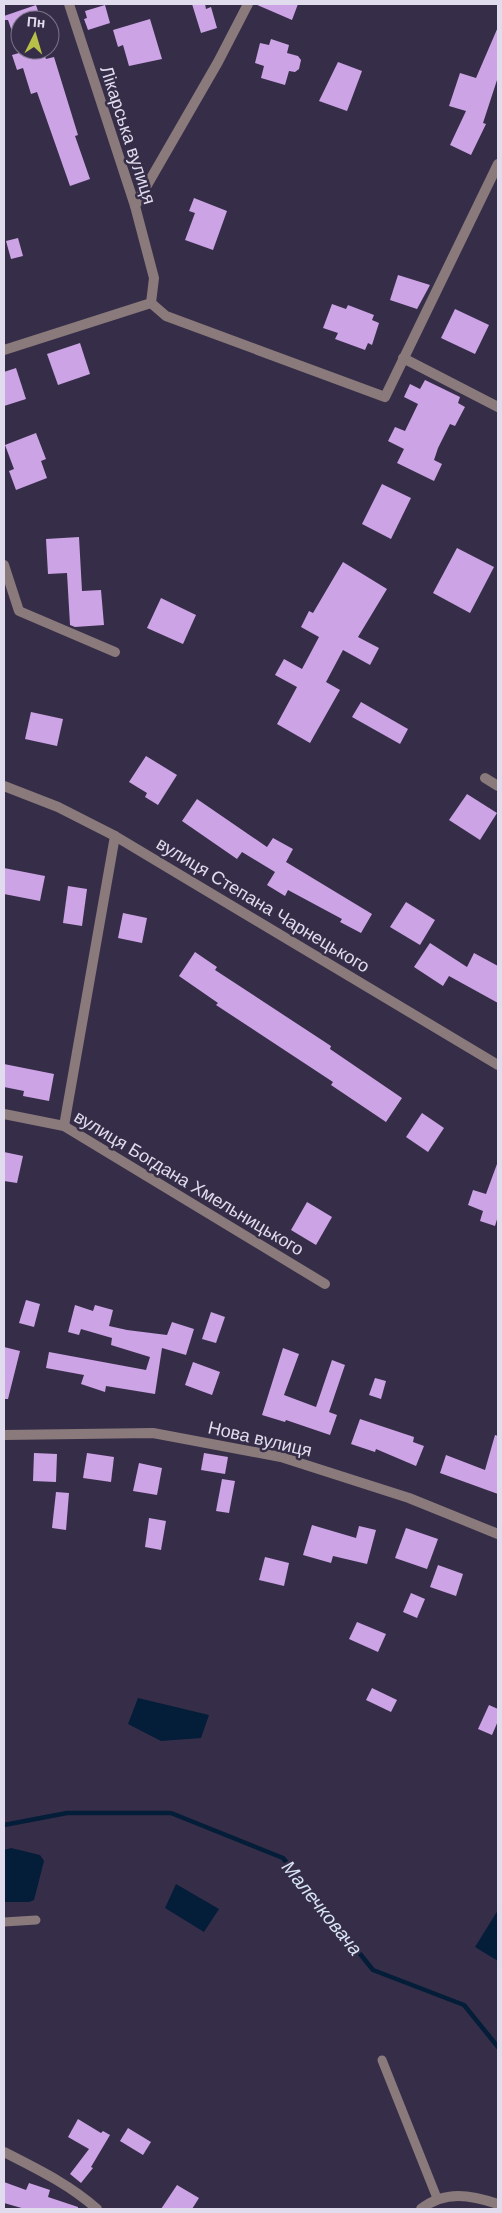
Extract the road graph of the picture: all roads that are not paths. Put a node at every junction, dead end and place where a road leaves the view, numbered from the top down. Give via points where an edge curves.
1 (69, 4) edge
2 (248, 4) edge
3 (498, 164) edge
4 (135, 206) junction
5 (152, 303) junction
6 (4, 350) edge
7 (403, 358) junction
8 (498, 407) edge
9 (4, 565) edge
10 (115, 652) dead end
11 (485, 778) dead end
12 (4, 786) edge
13 (498, 786) edge
14 (115, 836) junction
15 (498, 1065) edge
16 (4, 1114) edge
17 (64, 1126) junction
18 (325, 1284) dead end
19 (4, 1435) edge
20 (498, 1534) edge
21 (36, 1920) dead end
22 (4, 1922) edge
23 (382, 2060) dead end
24 (4, 2152) edge
25 (437, 2198) junction
26 (498, 2204) edge
27 (97, 2209) edge
28 (421, 2209) edge

1 - 4 street, Лікарська вулиця
2 - 4 street
3 - 7 street
4 - 5 street, Лікарська вулиця via 154,278
5 - 6 street
5 - 7 street via 166,316 385,396
7 - 8 street
9 - 10 street via 19,611
11 - 13 street
12 - 14 street, вулиця Степана Чарнецького via 58,807
14 - 15 street, вулиця Степана Чарнецького
14 - 17 street
16 - 17 street, вулиця Богдана Хмельницького
17 - 18 street, вулиця Богдана Хмельницького
19 - 20 street, Нова вулиця via 153,1433 281,1457 409,1498
21 - 22 lane
23 - 25 lane
24 - 27 street via 55,2178
25 - 26 street via 458,2195
25 - 28 street

